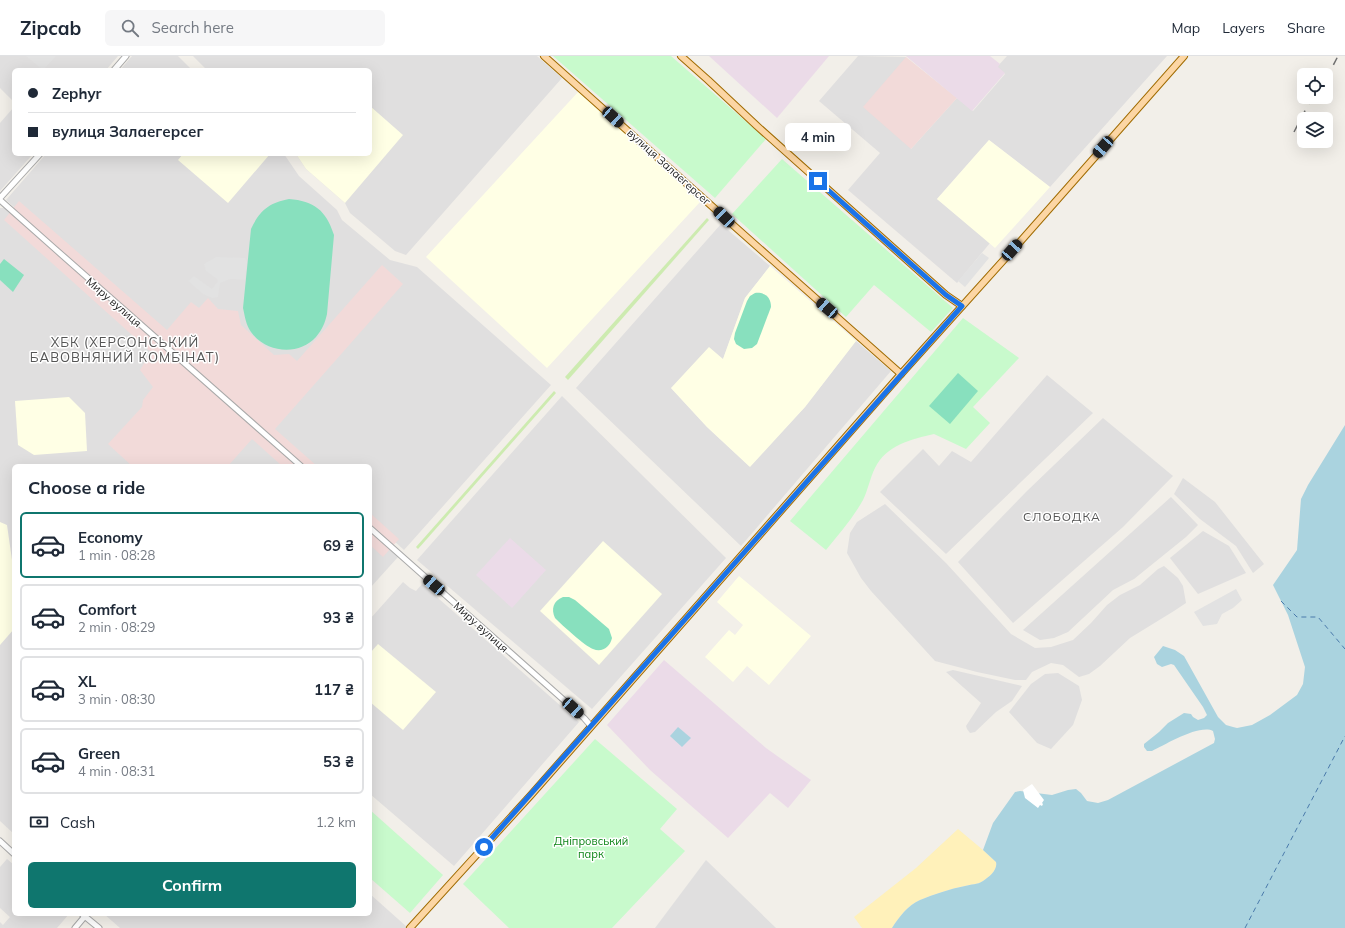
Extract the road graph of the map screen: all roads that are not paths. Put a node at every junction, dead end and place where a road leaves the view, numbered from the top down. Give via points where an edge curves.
1 (126, 56) edge
2 (544, 56) edge
3 (680, 56) edge
4 (1184, 56) edge
5 (116, 68) edge
6 (38, 156) edge
7 (0, 199) edge
8 (962, 306) junction
9 (901, 374) junction
10 (300, 464) edge
11 (372, 530) edge
12 (591, 726) junction
13 (0, 841) edge
14 (12, 852) edge
15 (84, 916) edge
16 (86, 916) edge
17 (75, 928) edge
18 (99, 928) edge
19 (410, 928) edge

1 - 5 street
2 - 9 main road, вулиця Залаегерсег
3 - 8 main road via 946,295
4 - 8 main road
6 - 7 street
7 - 10 street, Миру вулиця
8 - 9 main road
9 - 12 main road
11 - 12 street, Миру вулиця
12 - 19 main road
13 - 14 street
15 - 17 street
16 - 18 street

